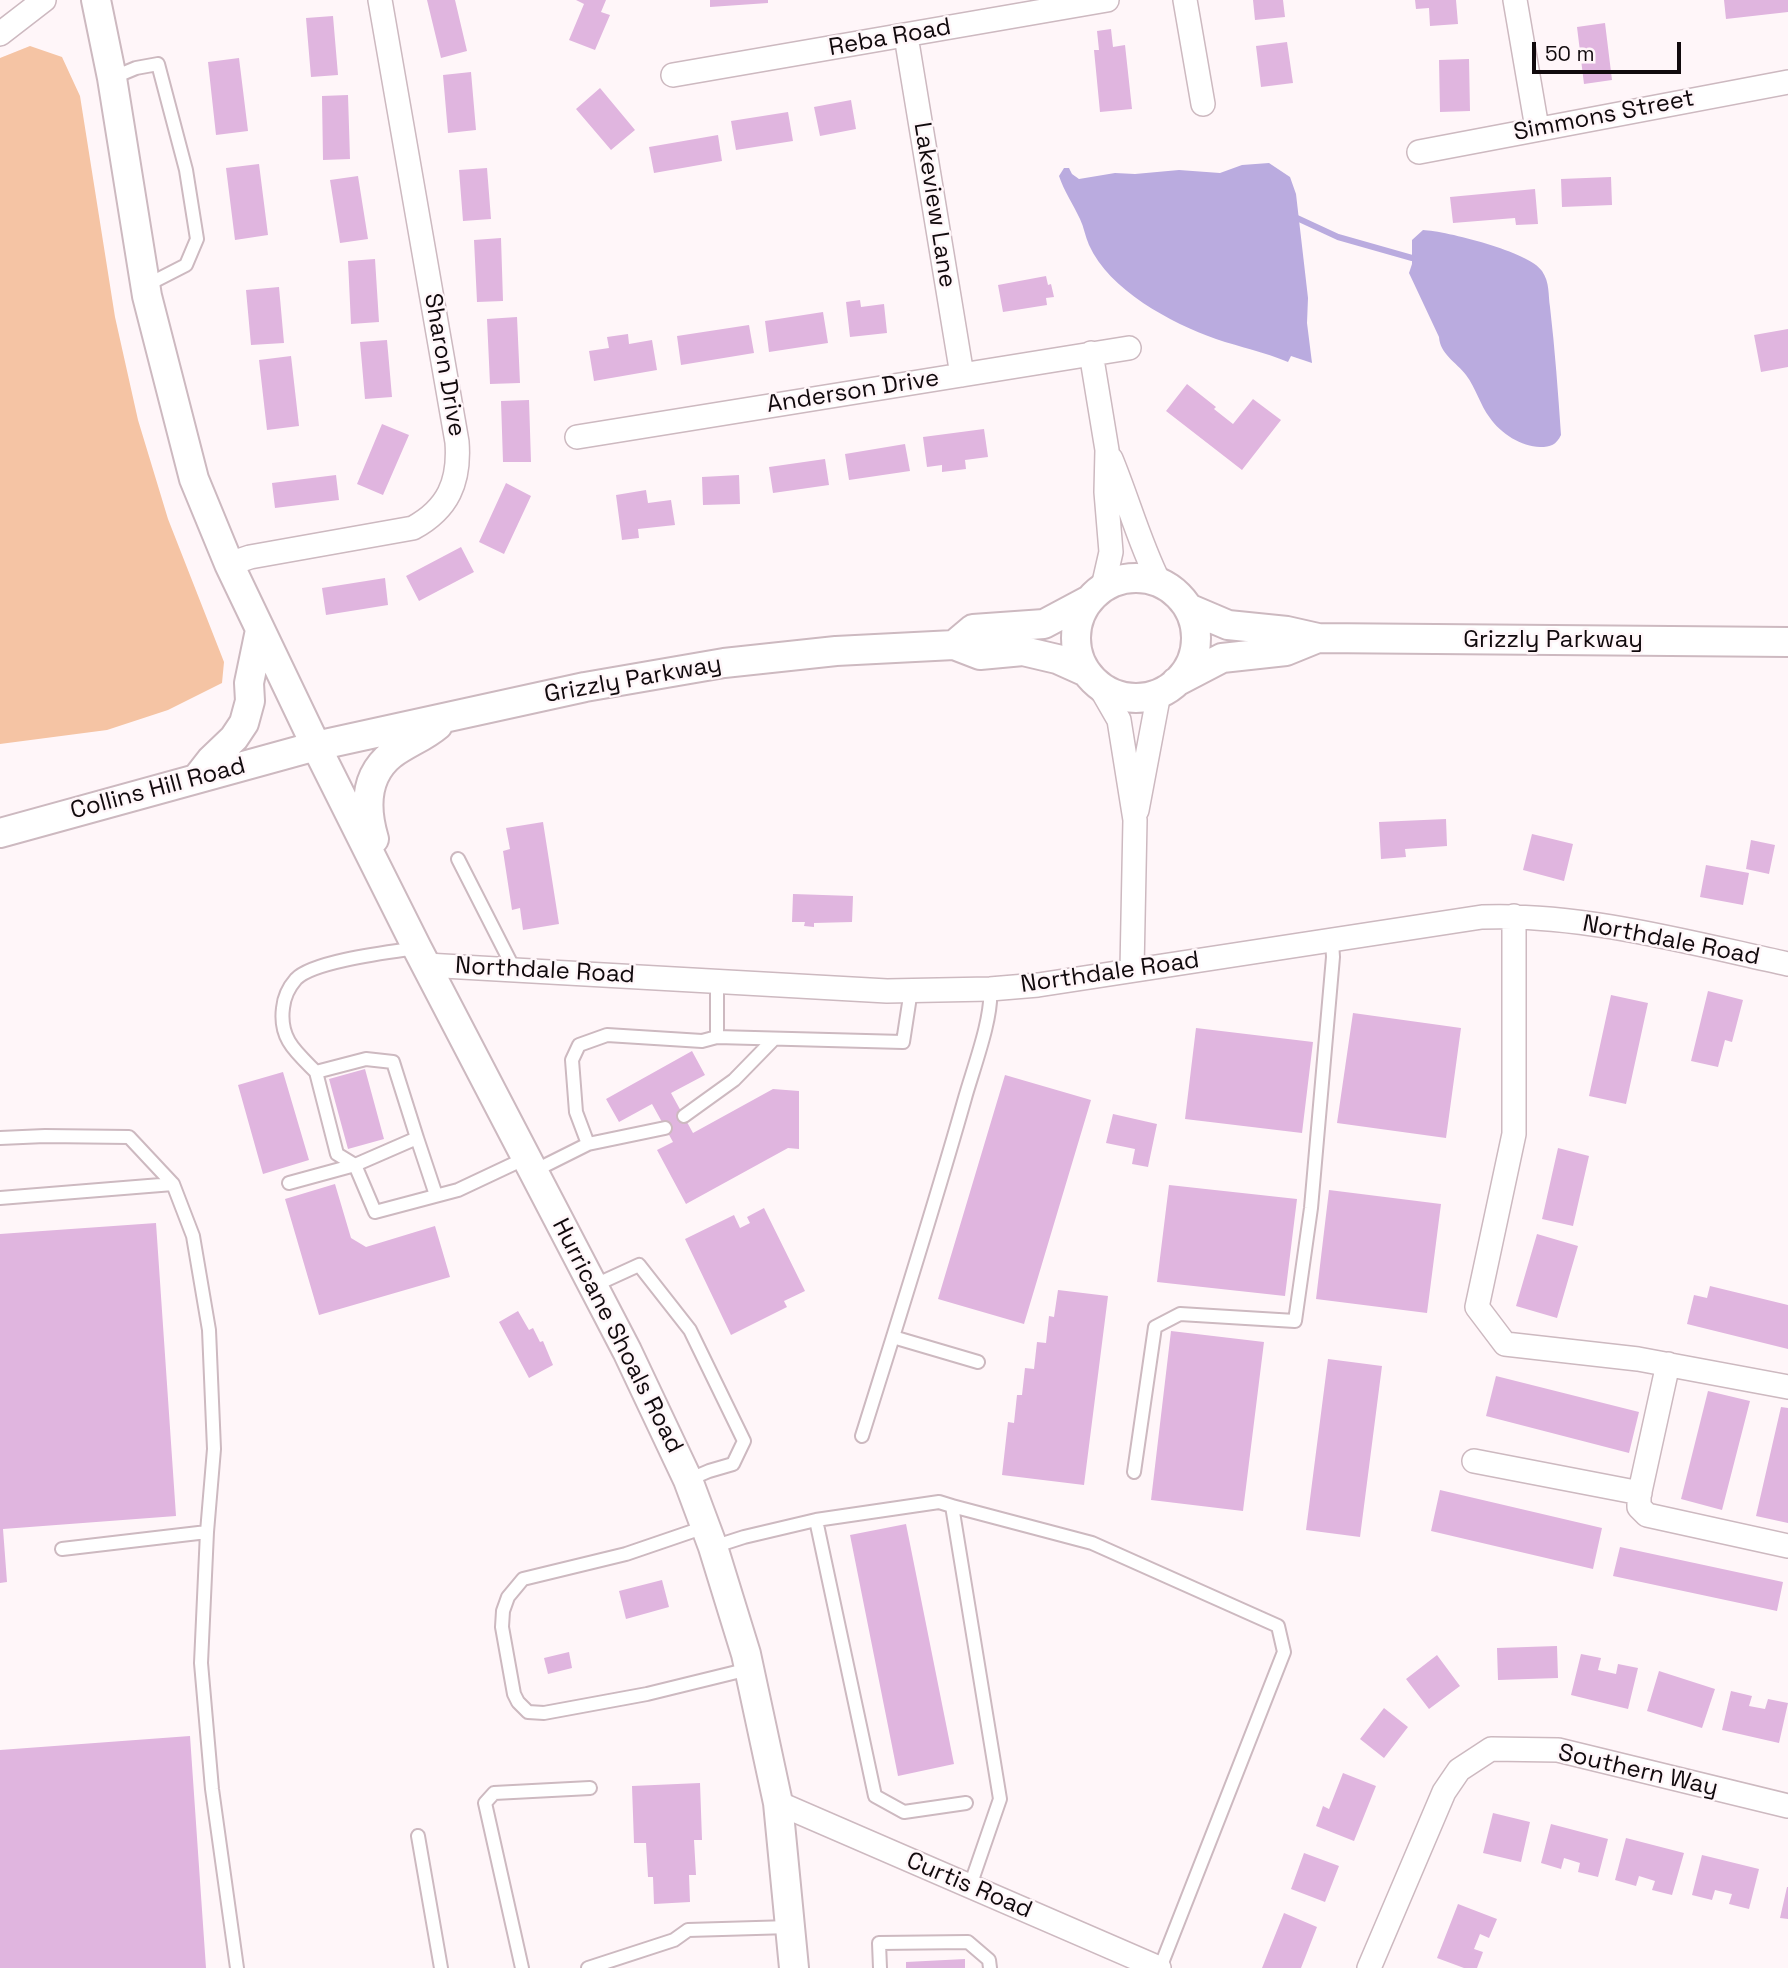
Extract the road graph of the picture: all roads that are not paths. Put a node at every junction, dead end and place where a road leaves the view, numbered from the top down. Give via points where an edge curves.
1 (44, 0) edge
2 (96, 0) edge
3 (380, 0) edge
4 (1107, 0) edge
5 (1185, 0) edge
6 (1515, 0) edge
7 (0, 34) edge
8 (906, 36) junction
9 (673, 75) dead end
10 (112, 78) junction
11 (1788, 82) edge
12 (1203, 104) dead end
13 (1537, 128) junction
14 (1419, 152) dead end
15 (145, 286) junction
16 (1129, 348) dead end
17 (1091, 353) junction
18 (962, 374) junction
19 (577, 437) dead end
20 (1107, 450) junction
21 (229, 564) junction
22 (1159, 582) junction
23 (1096, 594) junction
24 (1188, 608) junction
25 (260, 630) junction
26 (1318, 638) junction
27 (1788, 642) edge
28 (954, 645) junction
29 (1093, 680) junction
30 (1167, 688) junction
31 (449, 716) junction
32 (316, 746) junction
33 (197, 778) junction
34 (1135, 820) junction
35 (0, 832) edge
36 (458, 859) dead end
37 (375, 864) junction
38 (1514, 916) junction
39 (1332, 942) junction
40 (421, 957) junction
41 (1788, 964) edge
42 (514, 969) junction
43 (1132, 969) junction
44 (717, 980) junction
45 (990, 989) junction
46 (911, 990) junction
47 (717, 1037) junction
48 (774, 1039) junction
49 (316, 1072) junction
50 (684, 1116) dead end
51 (665, 1128) dead end
52 (0, 1138) edge
53 (417, 1138) junction
54 (588, 1144) junction
55 (355, 1165) junction
56 (530, 1165) junction
57 (289, 1183) dead end
58 (173, 1184) junction
59 (436, 1195) junction
60 (0, 1198) edge
61 (593, 1286) junction
62 (892, 1337) junction
63 (978, 1362) dead end
64 (1668, 1364) junction
65 (1788, 1387) edge
66 (862, 1436) dead end
67 (1474, 1461) dead end
68 (1133, 1472) dead end
69 (688, 1480) junction
70 (1640, 1493) junction
71 (952, 1506) junction
72 (816, 1520) junction
73 (207, 1532) junction
74 (709, 1537) junction
75 (1788, 1546) edge
76 (62, 1549) dead end
77 (749, 1669) junction
78 (590, 1788) dead end
79 (778, 1803) junction
80 (967, 1803) dead end
81 (1788, 1806) edge
82 (418, 1836) dead end
83 (970, 1886) junction
84 (791, 1927) junction
85 (237, 1968) edge
86 (441, 1968) edge
87 (522, 1968) edge
88 (588, 1968) edge
89 (794, 1968) edge
90 (880, 1968) edge
91 (990, 1968) edge
92 (1159, 1968) edge
93 (1369, 1968) edge

1 - 7 street
2 - 10 street, Hurricane Shoals Road
3 - 21 street, Sharon Drive via 457,442 454,481 444,504 413,528
4 - 8 street, Reba Road
5 - 12 street
6 - 13 street
8 - 9 street, Reba Road
8 - 18 street, Lakeview Lane
10 - 15 street, Hurricane Shoals Road
10 - 15 lane via 158,64 186,170 197,239 186,265
11 - 13 street, Simmons Street
13 - 14 street, Simmons Street
15 - 21 street, Hurricane Shoals Road via 194,479
16 - 17 street, Anderson Drive
17 - 18 street, Anderson Drive
17 - 20 street
18 - 19 street, Anderson Drive
20 - 22 street
20 - 23 street via 1111,552
21 - 25 street, Hurricane Shoals Road
22 - 23 street via 1121,579
22 - 24 street
23 - 28 street, Grizzly Parkway via 1044,624 973,629
23 - 29 street via 1079,617 1076,636 1078,655
24 - 26 street, Grizzly Parkway via 1228,625
24 - 30 street via 1195,627 1195,647 1188,667
25 - 32 street, Hurricane Shoals Road
25 - 33 street via 244,723
26 - 27 street, Grizzly Parkway
26 - 30 street, Grizzly Parkway via 1286,651 1222,657
28 - 29 street, Grizzly Parkway via 979,654 1023,651 1057,659
28 - 31 street, Grizzly Parkway via 724,663
29 - 30 street via 1119,696 1139,698
29 - 34 street via 1119,720
30 - 34 street
31 - 32 street, Grizzly Parkway
31 - 37 street via 391,755 374,776 367,801
32 - 33 street, Collins Hill Road
32 - 37 street, Hurricane Shoals Road
33 - 35 street, Collins Hill Road
34 - 43 street
36 - 42 lane
37 - 40 street, Hurricane Shoals Road
38 - 39 street, Northdale Road via 1482,917
38 - 41 street, Northdale Road via 1663,937
38 - 64 street via 1514,1134 1477,1307 1505,1344
39 - 43 street, Northdale Road
39 - 68 lane via 1311,1208 1295,1321 1180,1314 1155,1327
40 - 42 street, Northdale Road
40 - 49 lane via 319,966 297,977 284,997 284,1035
40 - 56 street, Hurricane Shoals Road
42 - 44 street, Northdale Road
43 - 45 street, Northdale Road
44 - 46 street, Northdale Road
44 - 47 lane
45 - 46 street, Northdale Road
45 - 62 lane via 974,1066
46 - 48 lane via 903,1042
47 - 48 lane
47 - 54 lane via 702,1041 607,1035 579,1045 572,1060 576,1112
48 - 50 lane via 734,1080
49 - 53 lane via 366,1059 393,1062
49 - 55 lane via 337,1154
51 - 54 lane
52 - 58 lane via 129,1137
53 - 55 lane
53 - 59 lane
54 - 56 lane
55 - 57 lane
55 - 59 lane via 375,1212
56 - 59 lane
56 - 61 street, Hurricane Shoals Road
58 - 60 lane
58 - 73 lane via 193,1236 209,1330 214,1449
61 - 69 street, Hurricane Shoals Road
61 - 69 lane via 639,1265 690,1330 744,1441 733,1464
62 - 63 lane
62 - 66 lane
64 - 65 street
64 - 70 street
67 - 70 street
69 - 74 street, Hurricane Shoals Road
70 - 75 street via 1639,1507 1647,1515
71 - 72 lane via 939,1502
71 - 83 lane via 1000,1799
71 - 92 lane via 1092,1542 1278,1626 1284,1652
72 - 74 lane via 744,1537
72 - 80 lane via 874,1797 904,1812
73 - 76 lane
73 - 85 lane via 201,1663 212,1789
74 - 77 street, Hurricane Shoals Road
74 - 77 lane via 523,1579 503,1611 514,1694 528,1712 544,1713
77 - 79 street, Hurricane Shoals Road
78 - 87 lane via 494,1793 485,1803
79 - 83 street, Curtis Road
79 - 84 street, Hurricane Shoals Road
81 - 93 street, Southern Way via 1558,1750 1491,1749 1459,1770 1444,1792
82 - 86 lane
83 - 92 street, Curtis Road
84 - 88 lane via 688,1930 674,1940
84 - 89 street, Hurricane Shoals Road
90 - 91 lane via 879,1942 968,1942 989,1960

